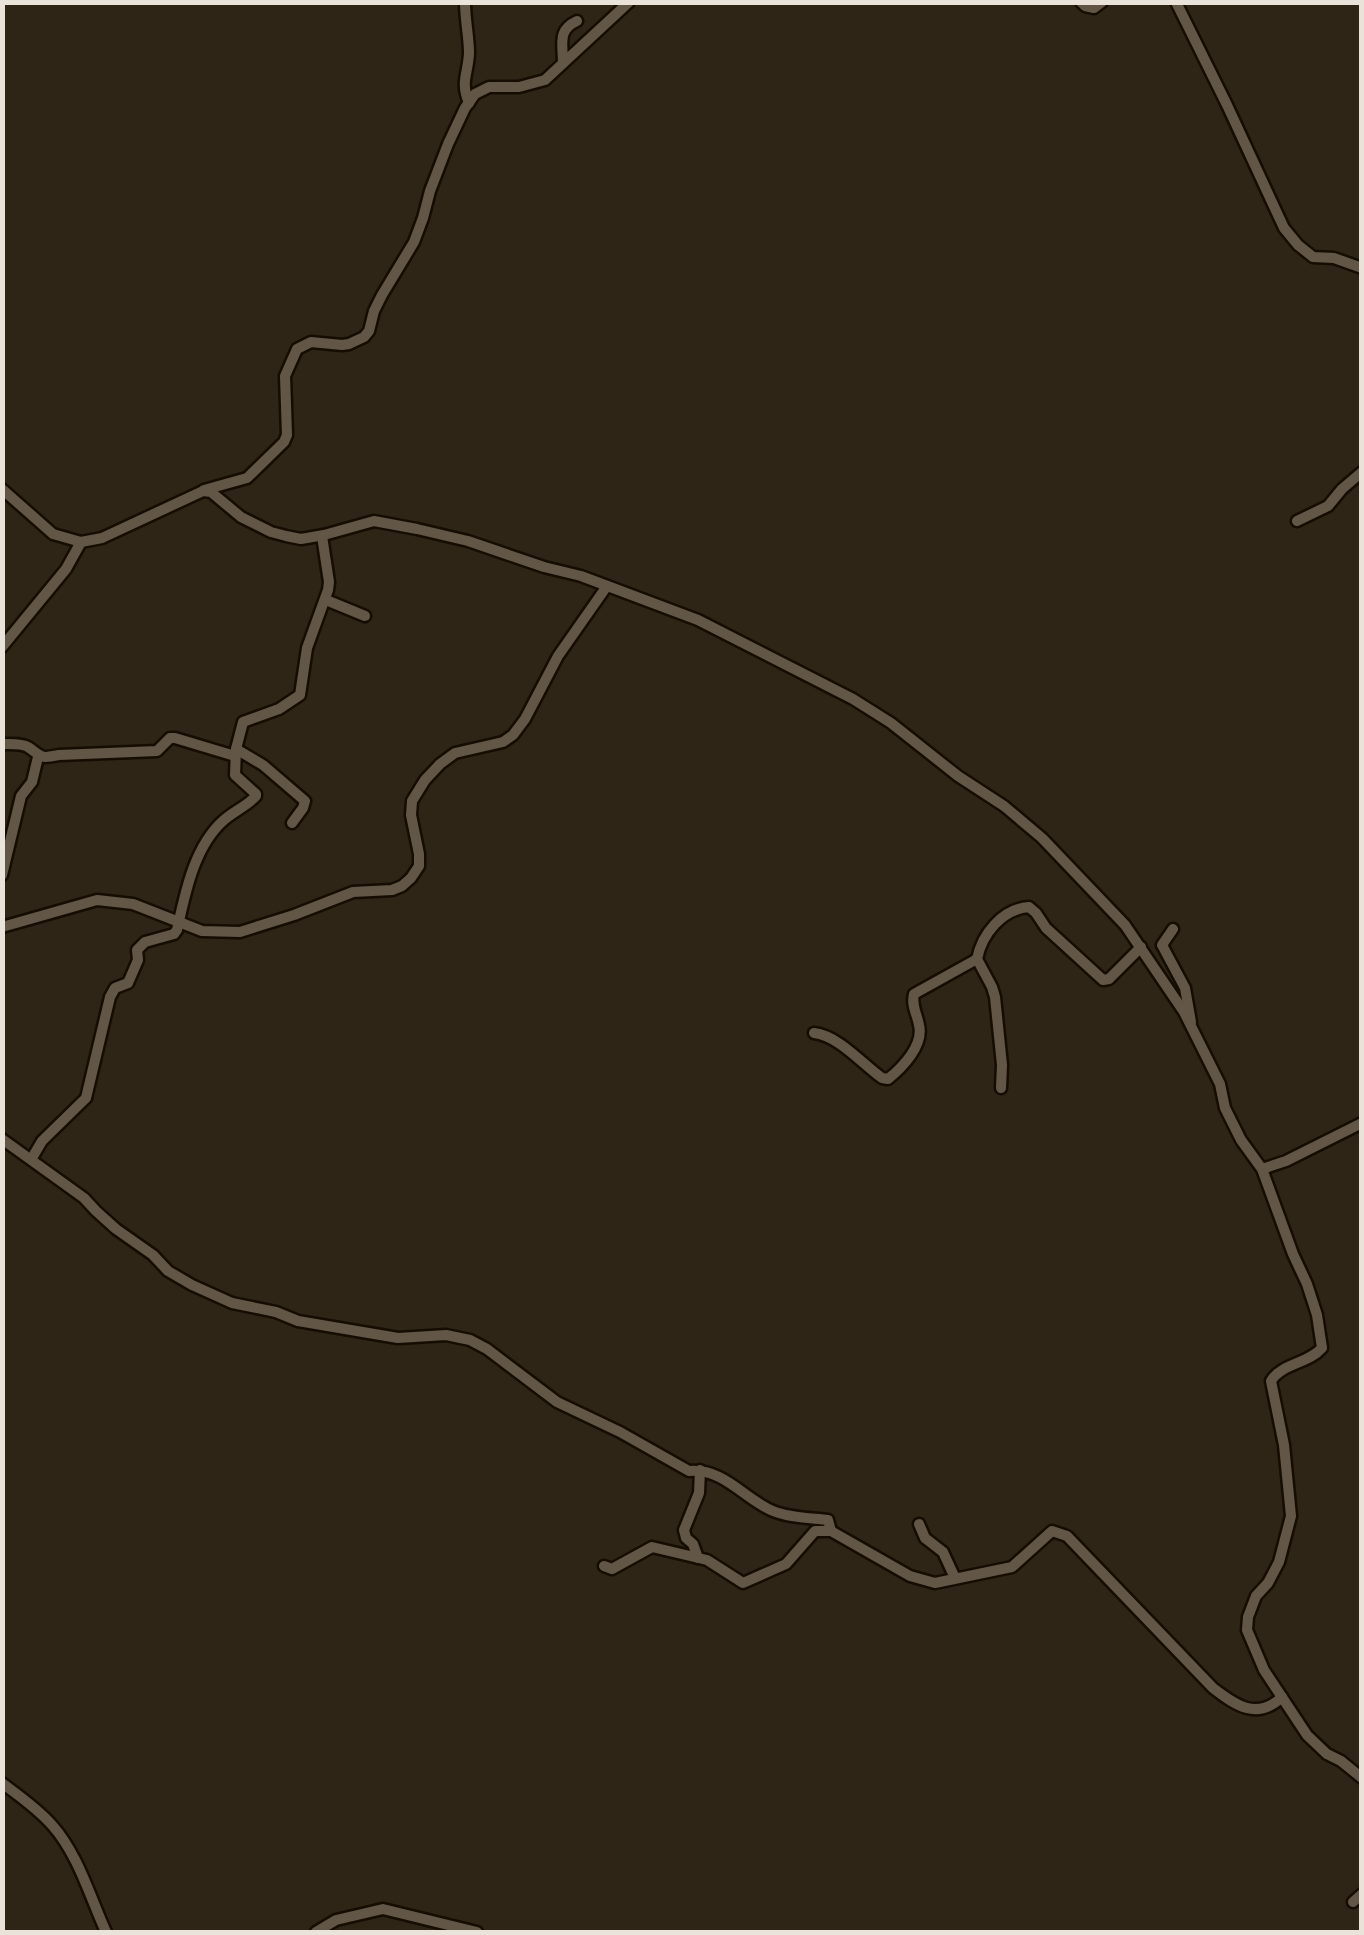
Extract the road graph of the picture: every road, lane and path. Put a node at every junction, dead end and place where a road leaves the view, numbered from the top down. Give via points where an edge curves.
1 (465, 2) edge
2 (629, 2) edge
3 (1080, 2) edge
4 (1102, 2) edge
5 (1176, 2) edge
6 (576, 21) dead end
7 (563, 63) junction
8 (469, 103) junction
9 (1362, 268) edge
10 (1362, 472) edge
11 (2, 488) edge
12 (203, 490) junction
13 (1297, 521) dead end
14 (322, 536) junction
15 (81, 542) junction
16 (607, 586) junction
17 (326, 600) junction
18 (364, 616) dead end
19 (2, 647) edge
20 (2, 744) edge
21 (236, 752) junction
22 (38, 757) junction
23 (292, 823) dead end
24 (2, 875) edge
25 (179, 922) junction
26 (2, 926) edge
27 (1174, 930) dead end
28 (1141, 948) junction
29 (977, 959) junction
30 (1191, 1028) junction
31 (814, 1034) dead end
32 (1001, 1088) dead end
33 (1362, 1123) edge
34 (2, 1139) edge
35 (32, 1158) junction
36 (1262, 1169) junction
37 (700, 1470) junction
38 (919, 1524) dead end
39 (831, 1531) junction
40 (698, 1558) junction
41 (604, 1566) dead end
42 (955, 1578) junction
43 (1282, 1698) junction
44 (1362, 1778) edge
45 (2, 1783) edge
46 (106, 1932) edge
47 (316, 1932) edge
48 (477, 1932) edge

1 - 8 street via 469,47 463,82
2 - 7 street
3 - 4 street via 1094,8
5 - 9 street via 1284,228 1313,257
6 - 7 street via 563,32
7 - 8 street via 545,80 481,89
8 - 12 street via 414,242 364,337 298,348 284,376 284,442 247,478
10 - 13 street via 1328,506
11 - 15 street via 53,534
12 - 14 street via 271,532
12 - 15 street
14 - 16 street via 374,521 468,541
14 - 17 street
15 - 19 street
16 - 25 street via 513,735 454,752 425,780 412,801 418,866 402,886 353,892 240,932
16 - 28 street via 718,628 879,715 1042,838
17 - 18 street
17 - 21 street via 307,648 300,695 244,720
20 - 22 street via 25,745
21 - 22 street via 170,738 158,751
21 - 23 street via 304,801
21 - 25 street via 236,775 256,796 211,834
22 - 24 street
25 - 26 street via 133,904 97,900
25 - 35 street via 174,934 137,950 128,983 110,996 86,1098
27 - 30 street via 1162,945 1185,988
28 - 29 street via 1103,980 1026,906 991,927
28 - 30 street
29 - 31 street via 914,994 920,1040 888,1078 833,1039
29 - 32 street via 995,997
30 - 36 street via 1225,1108
33 - 36 street
34 - 35 street
35 - 37 street via 192,1286 298,1321 398,1338 470,1340 556,1402 689,1472
36 - 43 street via 1322,1342 1320,1352 1270,1381 1291,1516 1280,1562 1256,1596 1246,1630
37 - 39 street via 773,1511 828,1520
37 - 40 street via 684,1530
38 - 42 street
39 - 40 street via 815,1531 786,1564 747,1583
39 - 42 street via 910,1576 936,1583
40 - 41 street via 652,1547 612,1569
42 - 43 street via 1012,1566 1042,1538 1060,1532 1237,1706 1268,1708
43 - 44 street via 1307,1735
45 - 46 street via 53,1826
47 - 48 street via 382,1909

